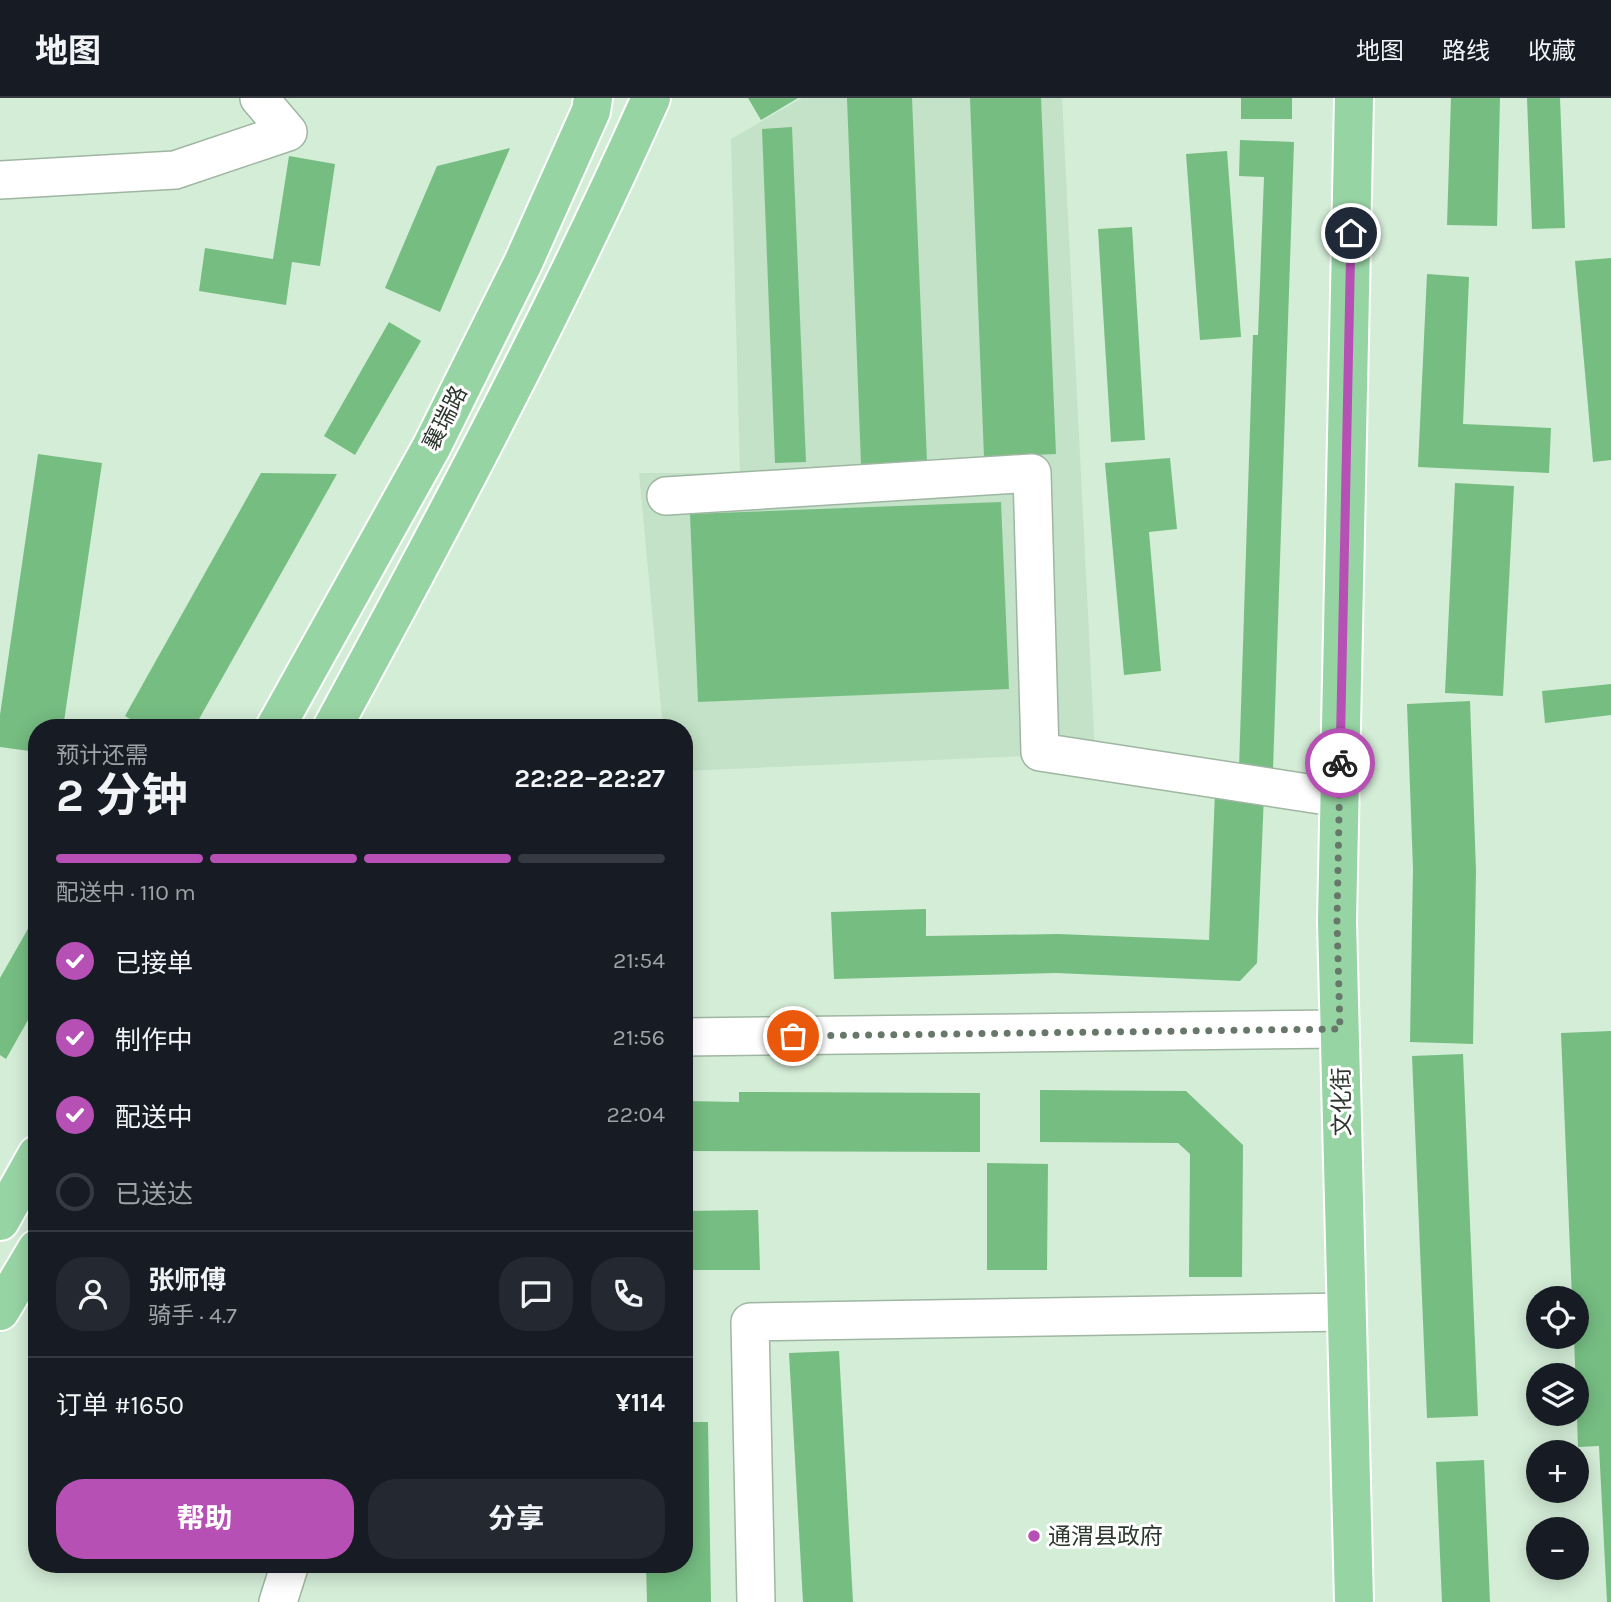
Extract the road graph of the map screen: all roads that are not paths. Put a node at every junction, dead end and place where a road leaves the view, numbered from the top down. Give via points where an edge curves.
1 (259, 98) edge
2 (593, 98) edge
3 (651, 98) edge
4 (1354, 98) edge
5 (0, 180) edge
6 (666, 496) dead end
7 (280, 719) edge
8 (337, 719) edge
9 (1340, 798) junction
10 (1340, 1029) junction
11 (693, 1037) edge
12 (28, 1171) edge
13 (0, 1221) edge
14 (28, 1264) edge
15 (0, 1311) edge
16 (1346, 1312) junction
17 (287, 1573) edge
18 (278, 1602) edge
19 (756, 1602) edge
20 (1354, 1602) edge

1 - 5 street via 288,132 175,170
2 - 7 main road, 襄瑞路 via 523,263 432,446
3 - 8 main road, 襄瑞路 via 604,202
4 - 9 main road, 文化街
6 - 9 street via 1032,473 1040,752
9 - 10 main road, 文化街
10 - 11 street
10 - 16 main road, 文化街
12 - 13 main road
14 - 15 main road
16 - 19 street via 750,1322
16 - 20 main road, 文化街
17 - 18 street

